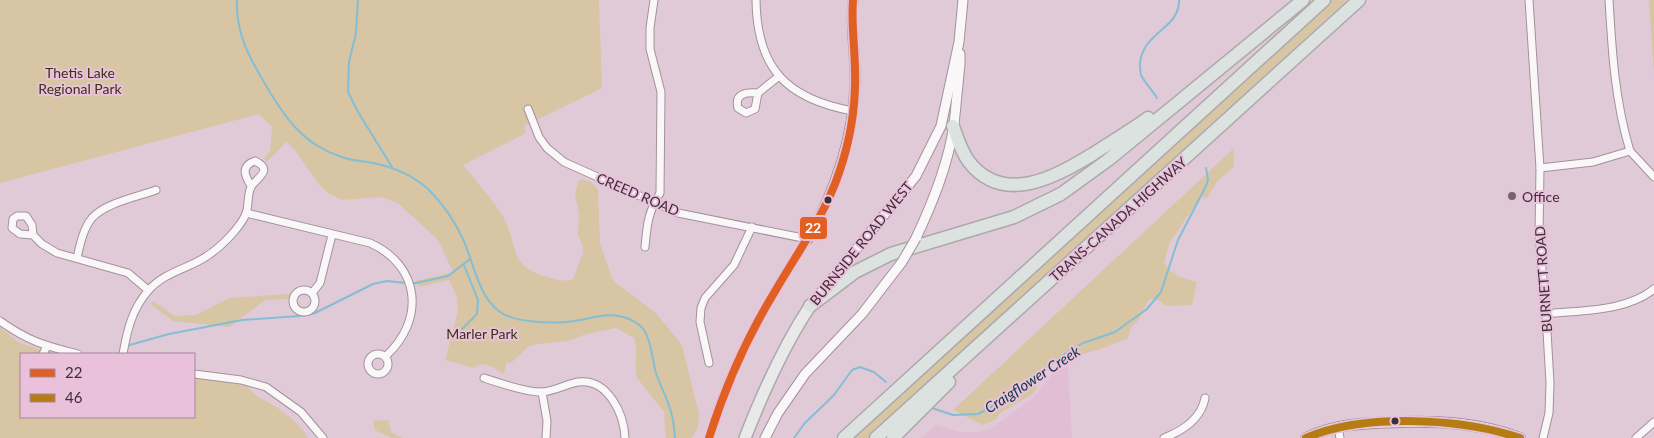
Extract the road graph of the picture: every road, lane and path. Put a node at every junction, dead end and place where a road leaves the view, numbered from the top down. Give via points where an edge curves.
1 (654, 0) edge
2 (756, 0) edge
3 (853, 0) edge
4 (963, 0) edge
5 (1303, 0) edge
6 (1324, 0) edge
7 (1359, 0) edge
8 (1529, 0) edge
9 (1609, 0) edge
10 (959, 42) junction
11 (1212, 75) junction
12 (778, 76) junction
13 (758, 93) dead end
14 (528, 109) dead end
15 (853, 111) junction
16 (953, 126) junction
17 (1630, 150) junction
18 (1540, 168) junction
19 (1654, 177) edge
20 (251, 186) dead end
21 (156, 190) dead end
22 (654, 203) junction
23 (246, 213) junction
24 (752, 227) junction
25 (33, 235) dead end
26 (332, 235) junction
27 (808, 239) junction
28 (645, 247) dead end
29 (77, 258) junction
30 (1654, 289) edge
31 (148, 290) junction
32 (312, 293) dead end
33 (810, 306) junction
34 (1546, 314) junction
35 (1009, 319) junction
36 (0, 321) edge
37 (47, 346) junction
38 (44, 353) edge
39 (74, 353) edge
40 (123, 353) edge
41 (386, 356) dead end
42 (708, 363) dead end
43 (195, 374) edge
44 (484, 378) dead end
45 (542, 392) junction
46 (1206, 398) dead end
47 (1654, 422) edge
48 (1338, 427) junction
49 (323, 438) edge
50 (546, 438) edge
51 (625, 438) edge
52 (709, 438) edge
53 (745, 438) edge
54 (765, 438) edge
55 (844, 438) edge
56 (876, 438) edge
57 (893, 438) edge
58 (1164, 438) edge
59 (1306, 438) edge
60 (1340, 438) edge
61 (1520, 438) edge
62 (1544, 438) edge
63 (1636, 438) edge

1 - 22 street via 650,49 661,112 660,193
2 - 12 street via 759,37
3 - 15 street
4 - 10 street, BURNSIDE ROAD WEST
5 - 11 highway
6 - 55 highway, TRANS-CANADA HIGHWAY
7 - 35 highway, TRANS-CANADA HIGHWAY
8 - 18 street, BURNETT ROAD
9 - 17 street via 1621,121
10 - 16 street, BURNSIDE ROAD WEST via 960,64
10 - 33 street, BURNSIDE ROAD WEST via 941,126 916,176
11 - 16 highway via 1074,165 1039,182 1024,185 996,182 985,176 968,161
11 - 33 highway via 1062,194 1007,219 891,254 855,272
12 - 13 street
12 - 15 street via 810,100
14 - 22 street, CREED ROAD via 539,137 555,156
15 - 27 street via 835,184
16 - 54 street, BURNSIDE ROAD WEST, bridge via 937,191 902,262 862,314 805,374
17 - 18 street via 1593,162
17 - 19 street
18 - 34 street, BURNETT ROAD via 1538,217
20 - 23 street
21 - 29 street via 104,208 92,219
22 - 24 street, CREED ROAD via 678,213
22 - 28 street via 648,219
23 - 26 street
23 - 31 street via 233,233 207,256 172,272
24 - 27 street, CREED ROAD
24 - 42 street via 734,265 705,298 701,308 700,322
25 - 29 street via 57,253
26 - 32 street via 320,283
26 - 41 street via 379,247 394,258 408,281 412,300 410,320 402,338
27 - 52 street via 741,352
29 - 31 street via 128,273
30 - 34 street via 1631,302 1608,308
31 - 40 street via 128,325
33 - 53 main road, BURNSIDE ROAD WEST via 790,337
34 - 62 street, BURNETT ROAD via 1550,383
35 - 56 highway, TRANS-CANADA HIGHWAY
35 - 57 highway
36 - 37 street via 22,336
37 - 38 street
37 - 39 street
43 - 49 street via 266,387 301,412
44 - 45 street
45 - 50 street via 547,420
45 - 51 street via 580,382 598,385 610,396
46 - 58 street via 1198,417
47 - 63 street
48 - 59 main road
48 - 60 street
48 - 61 main road via 1373,423 1458,423

